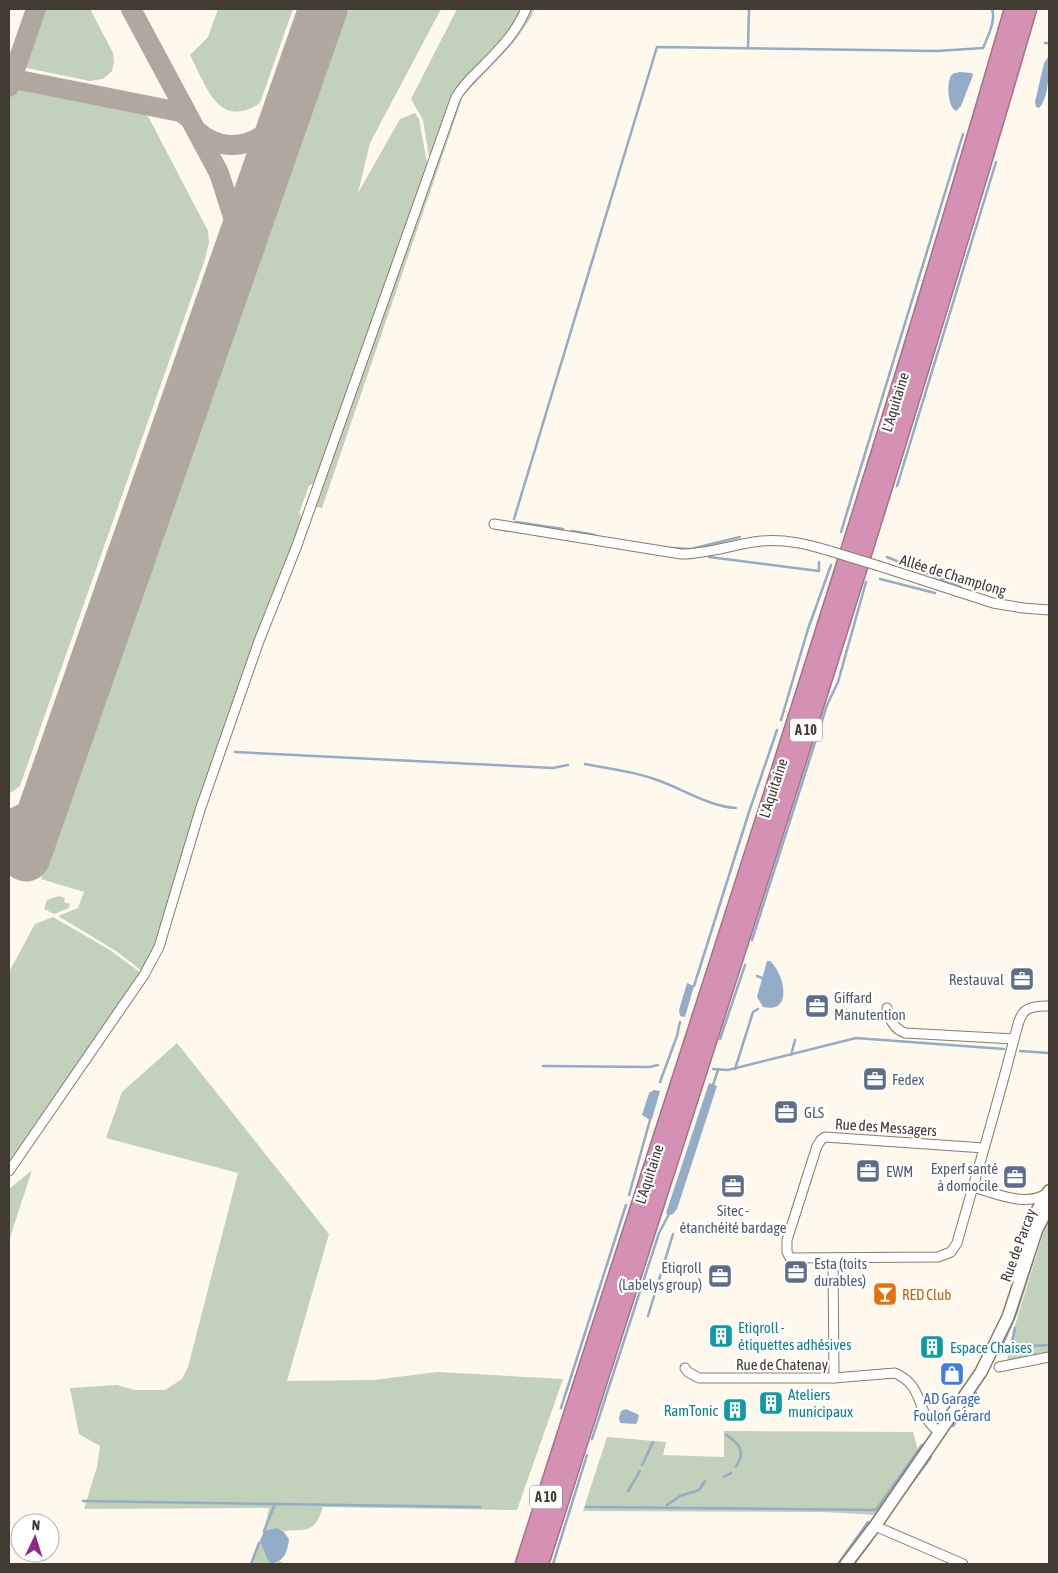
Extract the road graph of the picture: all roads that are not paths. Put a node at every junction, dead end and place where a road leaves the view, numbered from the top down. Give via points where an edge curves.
1 (526, 9) edge
2 (1012, 9) edge
3 (1028, 9) edge
4 (494, 524) dead end
5 (1049, 610) edge
6 (1049, 1006) edge
7 (887, 1008) dead end
8 (1014, 1039) junction
9 (984, 1148) junction
10 (9, 1171) edge
11 (973, 1187) junction
12 (1041, 1204) edge
13 (832, 1258) junction
14 (1014, 1299) junction
15 (1049, 1357) edge
16 (999, 1367) dead end
17 (685, 1368) dead end
18 (834, 1378) junction
19 (940, 1432) junction
20 (875, 1526) junction
21 (524, 1564) edge
22 (540, 1564) edge
23 (846, 1564) edge
24 (963, 1564) edge

1 - 10 street via 507,41 456,97 296,548 256,648 200,810 160,947
2 - 21 highway, L'Aquitaine / A 10 via 869,485
3 - 22 highway, L'Aquitaine / A 10 via 880,498
4 - 5 street, Allée de Champlong, bridge via 681,554 769,540 799,542 993,603
6 - 8 street via 1031,1006 1025,1010
7 - 8 street via 888,1017 905,1033
8 - 9 street
9 - 11 street
9 - 13 street, Rue des Messagers via 825,1137 817,1146 787,1240 787,1252 790,1258
11 - 12 street
11 - 13 street via 957,1243 947,1254 938,1257
12 - 14 street, Rue de Parcay via 1037,1229
12 - 14 street, Rue de Parcay via 1020,1255
13 - 18 street
14 - 19 street via 981,1372
15 - 16 street
17 - 18 street, Rue de Chatenay via 699,1378
18 - 19 street, Rue de Chatenay via 890,1372 903,1377 914,1387 930,1426
19 - 20 street
20 - 23 street
20 - 24 street

